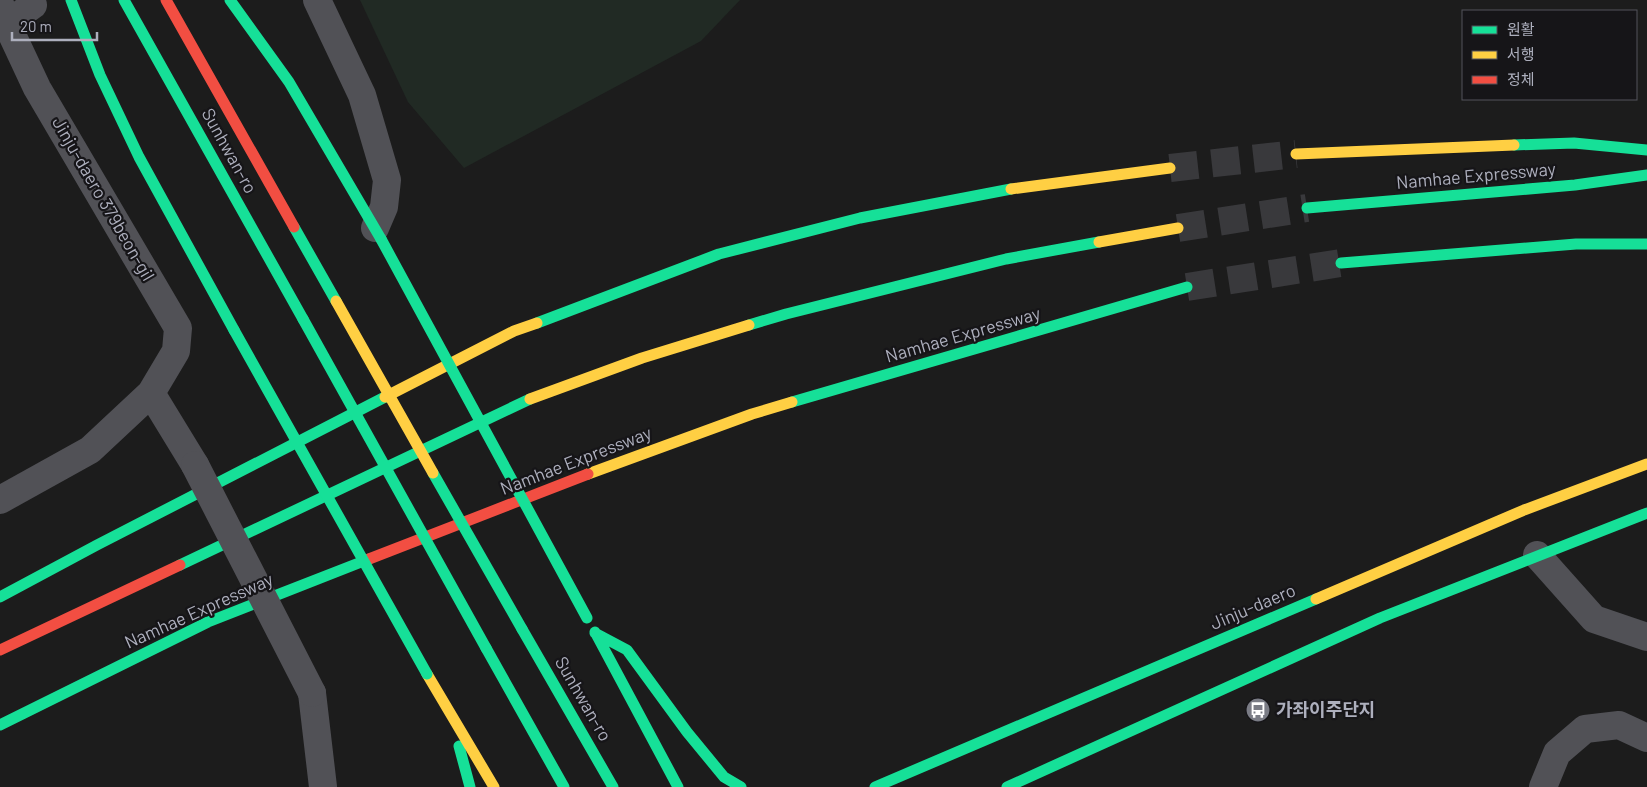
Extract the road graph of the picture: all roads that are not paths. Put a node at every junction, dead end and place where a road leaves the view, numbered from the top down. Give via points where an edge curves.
1 (71, 0) edge
2 (124, 0) edge
3 (166, 0) edge
4 (230, 0) edge
5 (317, 0) edge
6 (33, 5) dead end
7 (4, 14) edge
8 (1647, 150) edge
9 (1296, 154) tunnel mouth
10 (1170, 168) tunnel mouth
11 (1647, 175) edge
12 (1307, 208) tunnel mouth
13 (1178, 228) tunnel mouth
14 (378, 233) junction
15 (1647, 244) edge
16 (1341, 262) tunnel mouth
17 (1187, 287) tunnel mouth
18 (151, 392) junction
19 (1647, 464) edge
20 (0, 500) edge
21 (1647, 513) edge
22 (1537, 555) junction
23 (0, 597) edge
24 (595, 633) junction
25 (1647, 637) edge
26 (0, 650) edge
27 (442, 698) junction
28 (0, 725) edge
29 (1647, 738) edge
30 (323, 787) edge
31 (470, 787) edge
32 (494, 787) edge
33 (564, 787) edge
34 (612, 787) edge
35 (678, 787) edge
36 (741, 787) edge
37 (874, 787) edge
38 (1007, 787) edge
39 (1543, 787) edge

1 - 27 main road, bridge via 100,75 139,157
2 - 33 main road, Sunhwan-ro, bridge
3 - 34 main road, Sunhwan-ro, bridge
4 - 14 main road via 289,82
5 - 14 street via 362,95 387,180
6 - 7 street
7 - 18 street, Jinju-daero 379beon-gil via 37,88 178,328 176,351
8 - 9 main road via 1574,143
10 - 23 main road via 981,194 860,218 719,254 514,331
11 - 12 main road, Namhae Expressway via 1574,185
13 - 26 main road via 1006,259 786,314 642,358 523,402
14 - 24 main road, bridge
15 - 16 main road via 1576,244
17 - 28 main road, Namhae Expressway via 752,414 576,478 208,622
18 - 20 street, Jinju-daero 379beon-gil via 90,450
18 - 30 street, bridge via 195,465 312,693
19 - 37 main road, Jinju-daero via 1524,510
21 - 22 main road
22 - 25 street via 1594,619
22 - 38 main road via 1380,618
24 - 35 main road
24 - 36 main road via 627,650 724,777
27 - 31 main road
27 - 32 main road
29 - 39 street via 1619,725 1585,729 1557,752

